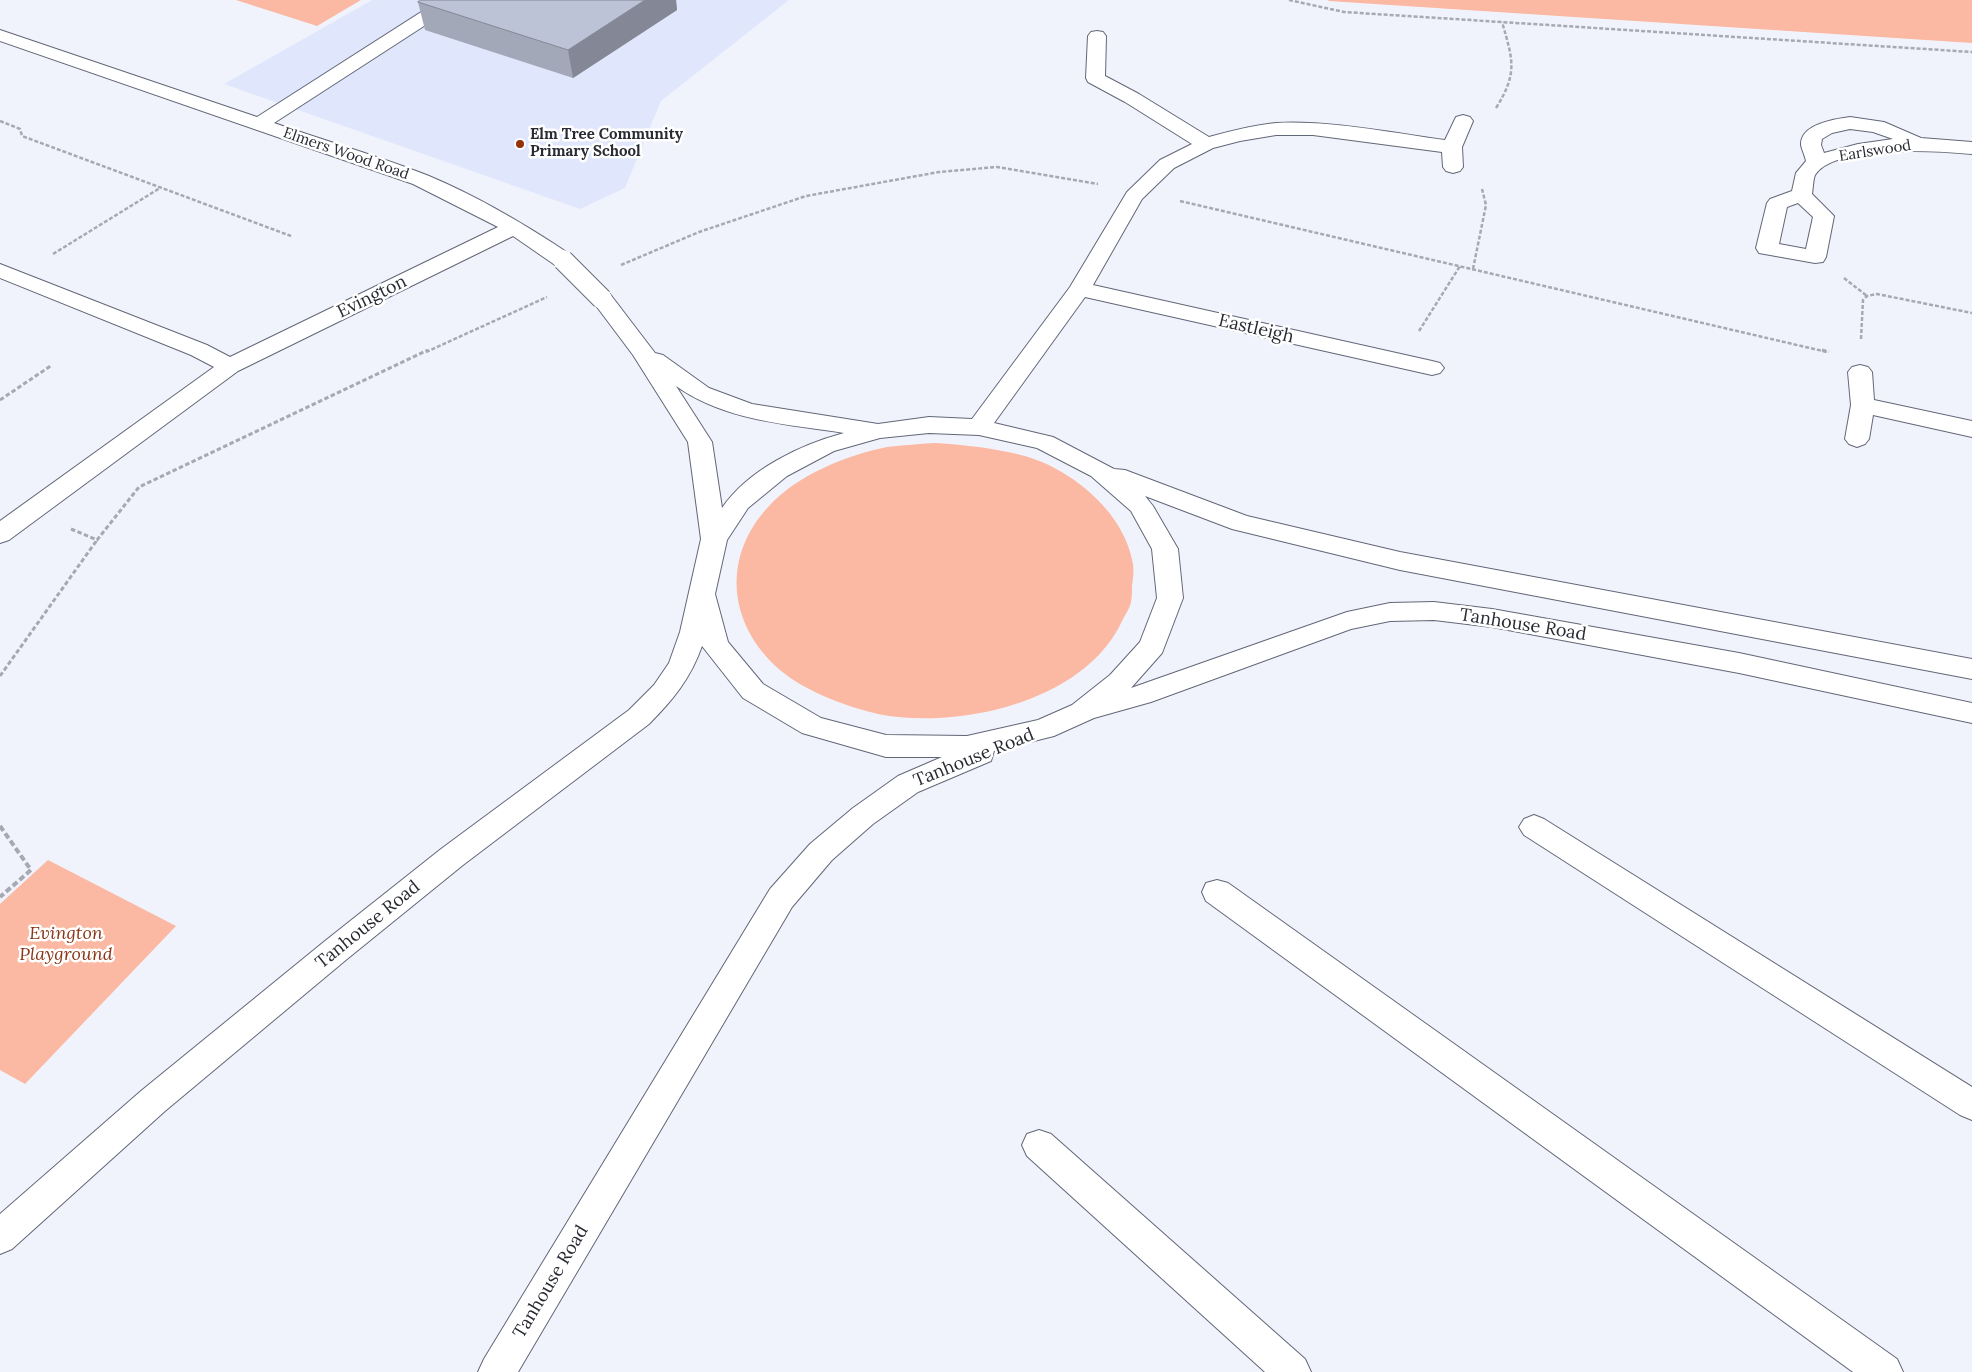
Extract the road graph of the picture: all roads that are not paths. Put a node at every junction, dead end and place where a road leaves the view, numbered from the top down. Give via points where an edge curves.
1 (452, 0) edge
2 (0, 35) edge
3 (1097, 36) dead end
4 (1463, 121) road end
5 (258, 125) junction
6 (1206, 144) junction
7 (1918, 144) junction
8 (1972, 148) edge
9 (1817, 163) junction
10 (1801, 196) dead end
11 (514, 228) junction
12 (8, 273) edge
13 (1080, 289) junction
14 (643, 352) junction
15 (230, 366) junction
16 (1860, 366) road end
17 (1432, 368) dead end
18 (1863, 404) junction
19 (979, 427) junction
20 (1972, 429) edge
21 (879, 431) junction
22 (1857, 439) dead end
23 (1100, 470) junction
24 (0, 534) edge
25 (714, 540) junction
26 (702, 594) junction
27 (1972, 669) edge
28 (1082, 712) junction
29 (1972, 713) edge
30 (1044, 729) junction
31 (1534, 827) dead end
32 (1217, 892) dead end
33 (1972, 1105) edge
34 (1039, 1145) dead end
35 (0, 1237) edge
36 (497, 1372) edge
37 (1292, 1372) edge
38 (1884, 1372) edge

1 - 5 street
2 - 5 street, Elmers Wood Road
3 - 6 street via 1095,78
4 - 6 street via 1453,157 1313,130 1276,130 1238,135
5 - 11 street, Elmers Wood Road via 420,180
6 - 13 street via 1167,164 1134,196
7 - 8 street, Earlswood
7 - 9 street, Earlswood via 1879,147
7 - 9 street via 1896,132 1875,126 1854,122 1836,124 1813,136 1811,145
9 - 10 street, Earlswood via 1806,173
11 - 14 street, Elmers Wood Road, bridge via 578,273
11 - 15 street, Evington
12 - 15 street via 199,350
13 - 17 street, Eastleigh
13 - 19 street
14 - 21 street, Elmers Wood Road via 701,393 748,411
14 - 25 street, Elmers Wood Road via 700,442
15 - 24 street, Evington
16 - 18 street
18 - 20 street
18 - 22 street
19 - 21 street via 929,425
19 - 23 street via 1044,442
21 - 25 street via 825,446 778,470 739,502
23 - 27 street via 1241,523 1400,561
23 - 28 street via 1141,506 1165,549 1170,598 1152,646 1120,682
25 - 26 street, Tanhouse Road
26 - 30 street via 716,645 753,691 812,726 886,746 967,747
26 - 35 street, Tanhouse Road via 682,664 664,692 639,717 452,857 336,950 153,1101
28 - 29 street, Tanhouse Road via 1141,695 1347,621 1390,612 1434,611 1492,618 1739,663
28 - 30 street
30 - 36 street, Tanhouse Road via 908,784 821,852 781,898
31 - 33 street
32 - 38 street
34 - 37 street

